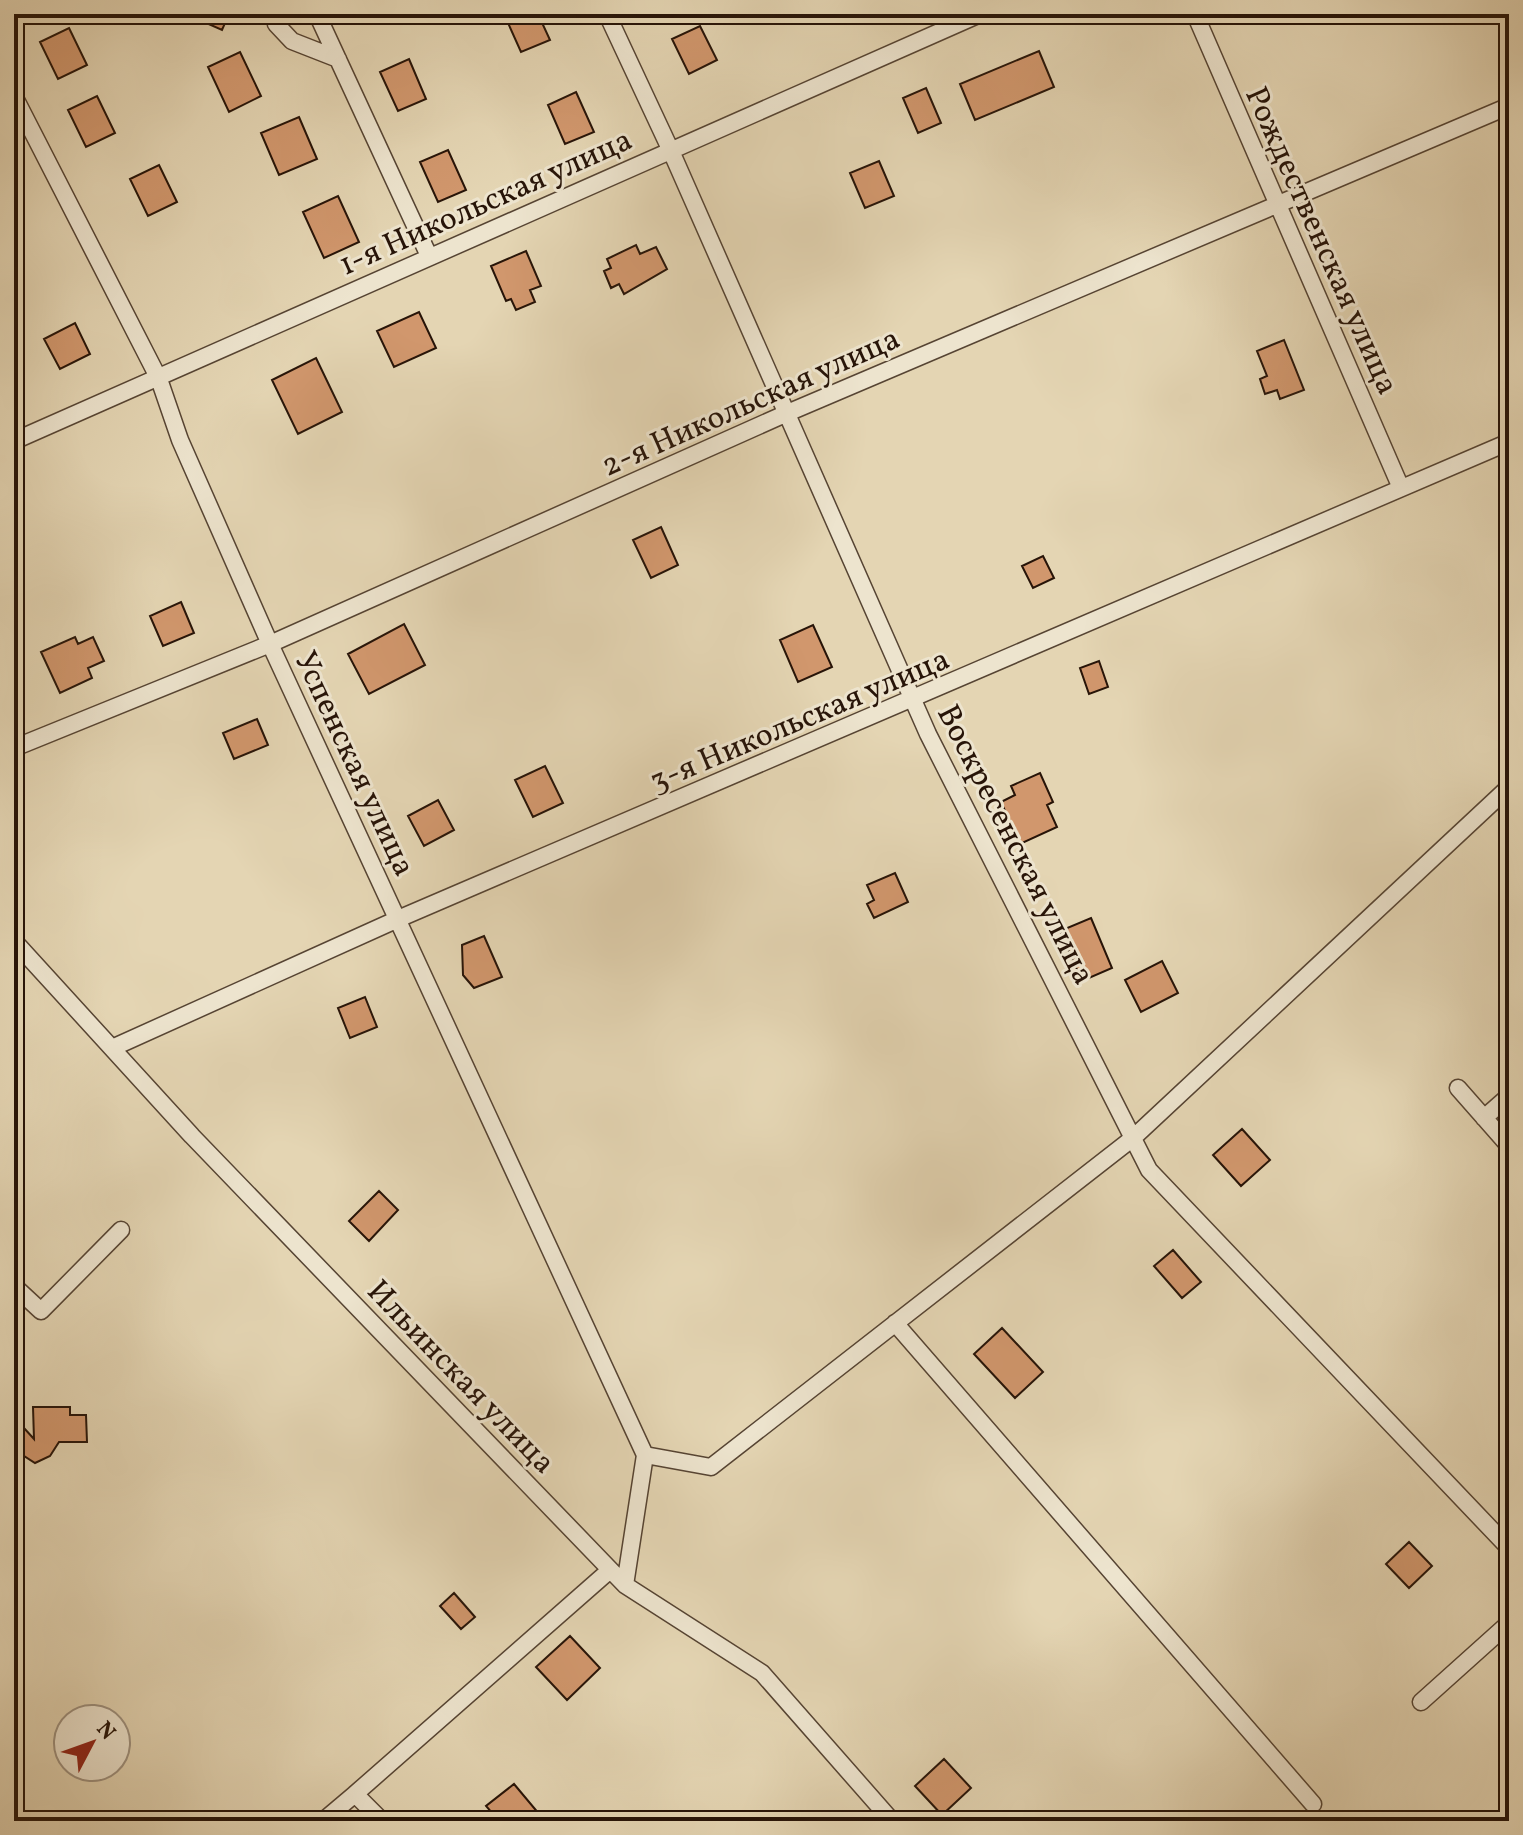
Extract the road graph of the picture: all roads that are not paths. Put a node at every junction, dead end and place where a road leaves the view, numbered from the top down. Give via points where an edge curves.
1 (280, 14) edge
2 (317, 14) edge
3 (607, 14) edge
4 (980, 14) edge
5 (1195, 14) edge
6 (338, 59) junction
7 (14, 96) edge
8 (1509, 106) edge
9 (671, 151) junction
10 (1276, 206) junction
11 (429, 256) junction
12 (159, 379) junction
13 (785, 414) junction
14 (14, 441) edge
15 (1509, 442) edge
16 (1401, 488) junction
17 (270, 644) junction
18 (913, 701) junction
19 (14, 748) edge
20 (1509, 787) edge
21 (398, 919) junction
22 (14, 941) edge
23 (112, 1048) junction
24 (1458, 1088) dead end
25 (1509, 1096) edge
26 (1484, 1118) junction
27 (1133, 1138) junction
28 (1509, 1146) edge
29 (121, 1230) dead end
30 (14, 1286) edge
31 (895, 1323) junction
32 (645, 1455) junction
33 (1509, 1548) edge
34 (610, 1570) junction
35 (625, 1585) junction
36 (1509, 1623) edge
37 (1421, 1702) dead end
38 (355, 1794) junction
39 (1313, 1804) dead end
40 (323, 1821) edge
41 (382, 1821) edge
42 (892, 1821) edge

1 - 6 street via 276,24 292,41
2 - 6 street
3 - 9 street, Воскресенская улица
4 - 9 street, 1-я Никольская улица
5 - 10 street, Рождественская улица
6 - 11 street
7 - 12 street, Успенская улица
8 - 10 street, 2-я Никольская улица
9 - 11 street, 1-я Никольская улица
9 - 13 street, Воскресенская улица
10 - 13 street, 2-я Никольская улица
10 - 16 street, Рождественская улица
11 - 12 street, 1-я Никольская улица
12 - 14 street, 1-я Никольская улица
12 - 17 street, Успенская улица via 180,440
13 - 17 street, 2-я Никольская улица
13 - 18 street, Воскресенская улица
15 - 16 street, 3-я Никольская улица
16 - 18 street, 3-я Никольская улица
17 - 19 street, 2-я Никольская улица
17 - 21 street, Успенская улица
18 - 21 street, 3-я Никольская улица
18 - 27 street, Воскресенская улица
20 - 27 street
21 - 23 street, 3-я Никольская улица
21 - 32 street, Успенская улица
22 - 23 street, Ильинская улица
23 - 34 street, Ильинская улица
24 - 26 street
25 - 26 street
26 - 28 street
27 - 31 street
27 - 33 street, Воскресенская улица via 1149,1170
29 - 30 street via 41,1311
31 - 32 street via 711,1467
31 - 39 street
32 - 35 street
34 - 35 street, Ильинская улица
34 - 38 street
35 - 42 street, Ильинская улица via 762,1673
36 - 37 street
38 - 40 street
38 - 41 street

